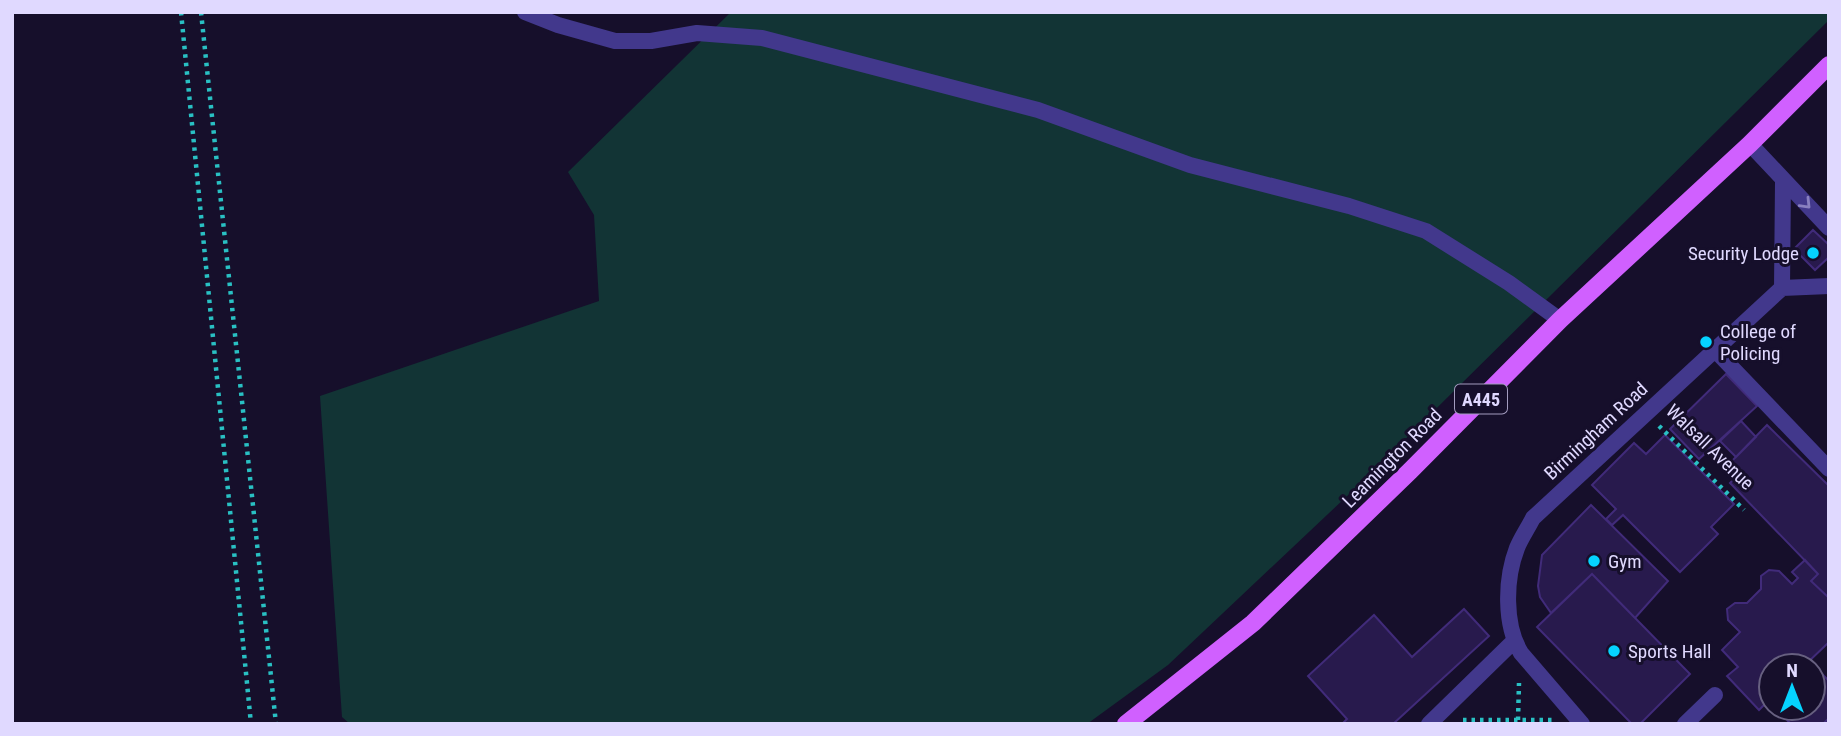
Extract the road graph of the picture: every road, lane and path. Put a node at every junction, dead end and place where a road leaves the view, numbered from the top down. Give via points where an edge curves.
1 (181, 12) edge
2 (201, 12) edge
3 (525, 12) edge
4 (560, 19) edge
5 (1829, 65) edge
6 (1750, 144) junction
7 (1783, 181) junction
8 (1829, 228) edge
9 (1829, 286) edge
10 (1782, 288) junction
11 (1560, 320) junction
12 (1715, 350) junction
13 (1646, 414) junction
14 (1829, 469) edge
15 (1744, 510) dead end
16 (1514, 641) junction
17 (1715, 695) dead end
18 (1431, 722) edge
19 (1581, 722) edge
20 (250, 724) edge
21 (276, 724) edge
22 (1126, 724) edge
23 (1685, 724) edge

1 - 20 path
2 - 21 path
3 - 4 lane
4 - 11 lane via 615,41 697,33 762,38 1038,110 1190,165 1426,231
5 - 6 main road, Leamington Road / A445
6 - 7 lane
6 - 11 main road, Leamington Road / A445
7 -> 8 lane
7 - 10 lane
9 - 10 lane
10 - 12 lane, Birmingham Road
11 - 22 main road, Leamington Road / A445 via 1253,623
12 - 13 lane, Birmingham Road
12 - 14 lane
13 - 15 path, Walsall Avenue
13 - 16 lane, Birmingham Road via 1533,518 1516,550 1511,572
16 - 18 lane
16 - 19 lane
17 - 23 lane
18 - 19 path

